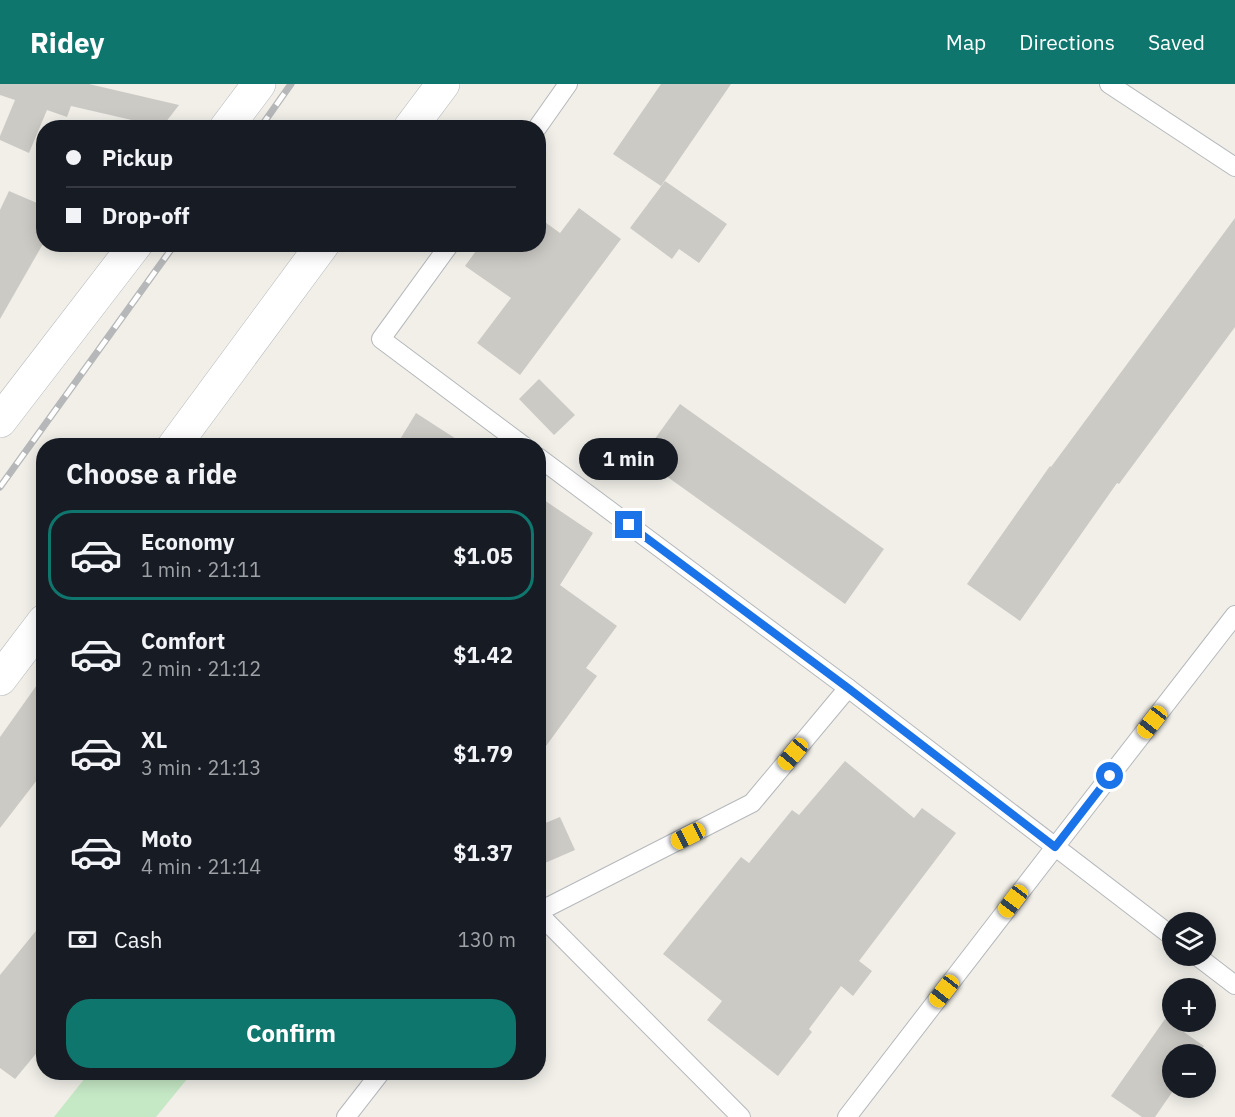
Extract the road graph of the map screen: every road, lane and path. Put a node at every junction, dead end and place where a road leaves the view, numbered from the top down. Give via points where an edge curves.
1 (259, 84) edge
2 (442, 84) edge
3 (568, 84) edge
4 (1109, 84) edge
5 (232, 120) edge
6 (416, 120) edge
7 (543, 120) edge
8 (1235, 167) edge
9 (130, 252) edge
10 (317, 252) edge
11 (444, 252) edge
12 (0, 421) edge
13 (180, 438) edge
14 (513, 438) edge
15 (546, 463) edge
16 (1235, 615) edge
17 (36, 632) edge
18 (0, 679) edge
19 (848, 688) junction
20 (1055, 847) junction
21 (546, 909) edge
22 (546, 921) edge
23 (1162, 929) edge
24 (1210, 966) edge
25 (1235, 985) edge
26 (375, 1080) edge
27 (346, 1117) edge
28 (741, 1117) edge
29 (847, 1117) edge

1 - 5 street
2 - 6 street
3 - 7 lane
4 - 8 lane
9 - 12 street
10 - 13 street
11 - 14 lane via 381,339
15 - 19 lane
16 - 20 lane
17 - 18 street
19 - 20 lane
19 - 21 lane via 752,803
20 - 23 lane
20 - 29 lane
22 - 28 lane
24 - 25 lane
26 - 27 lane

